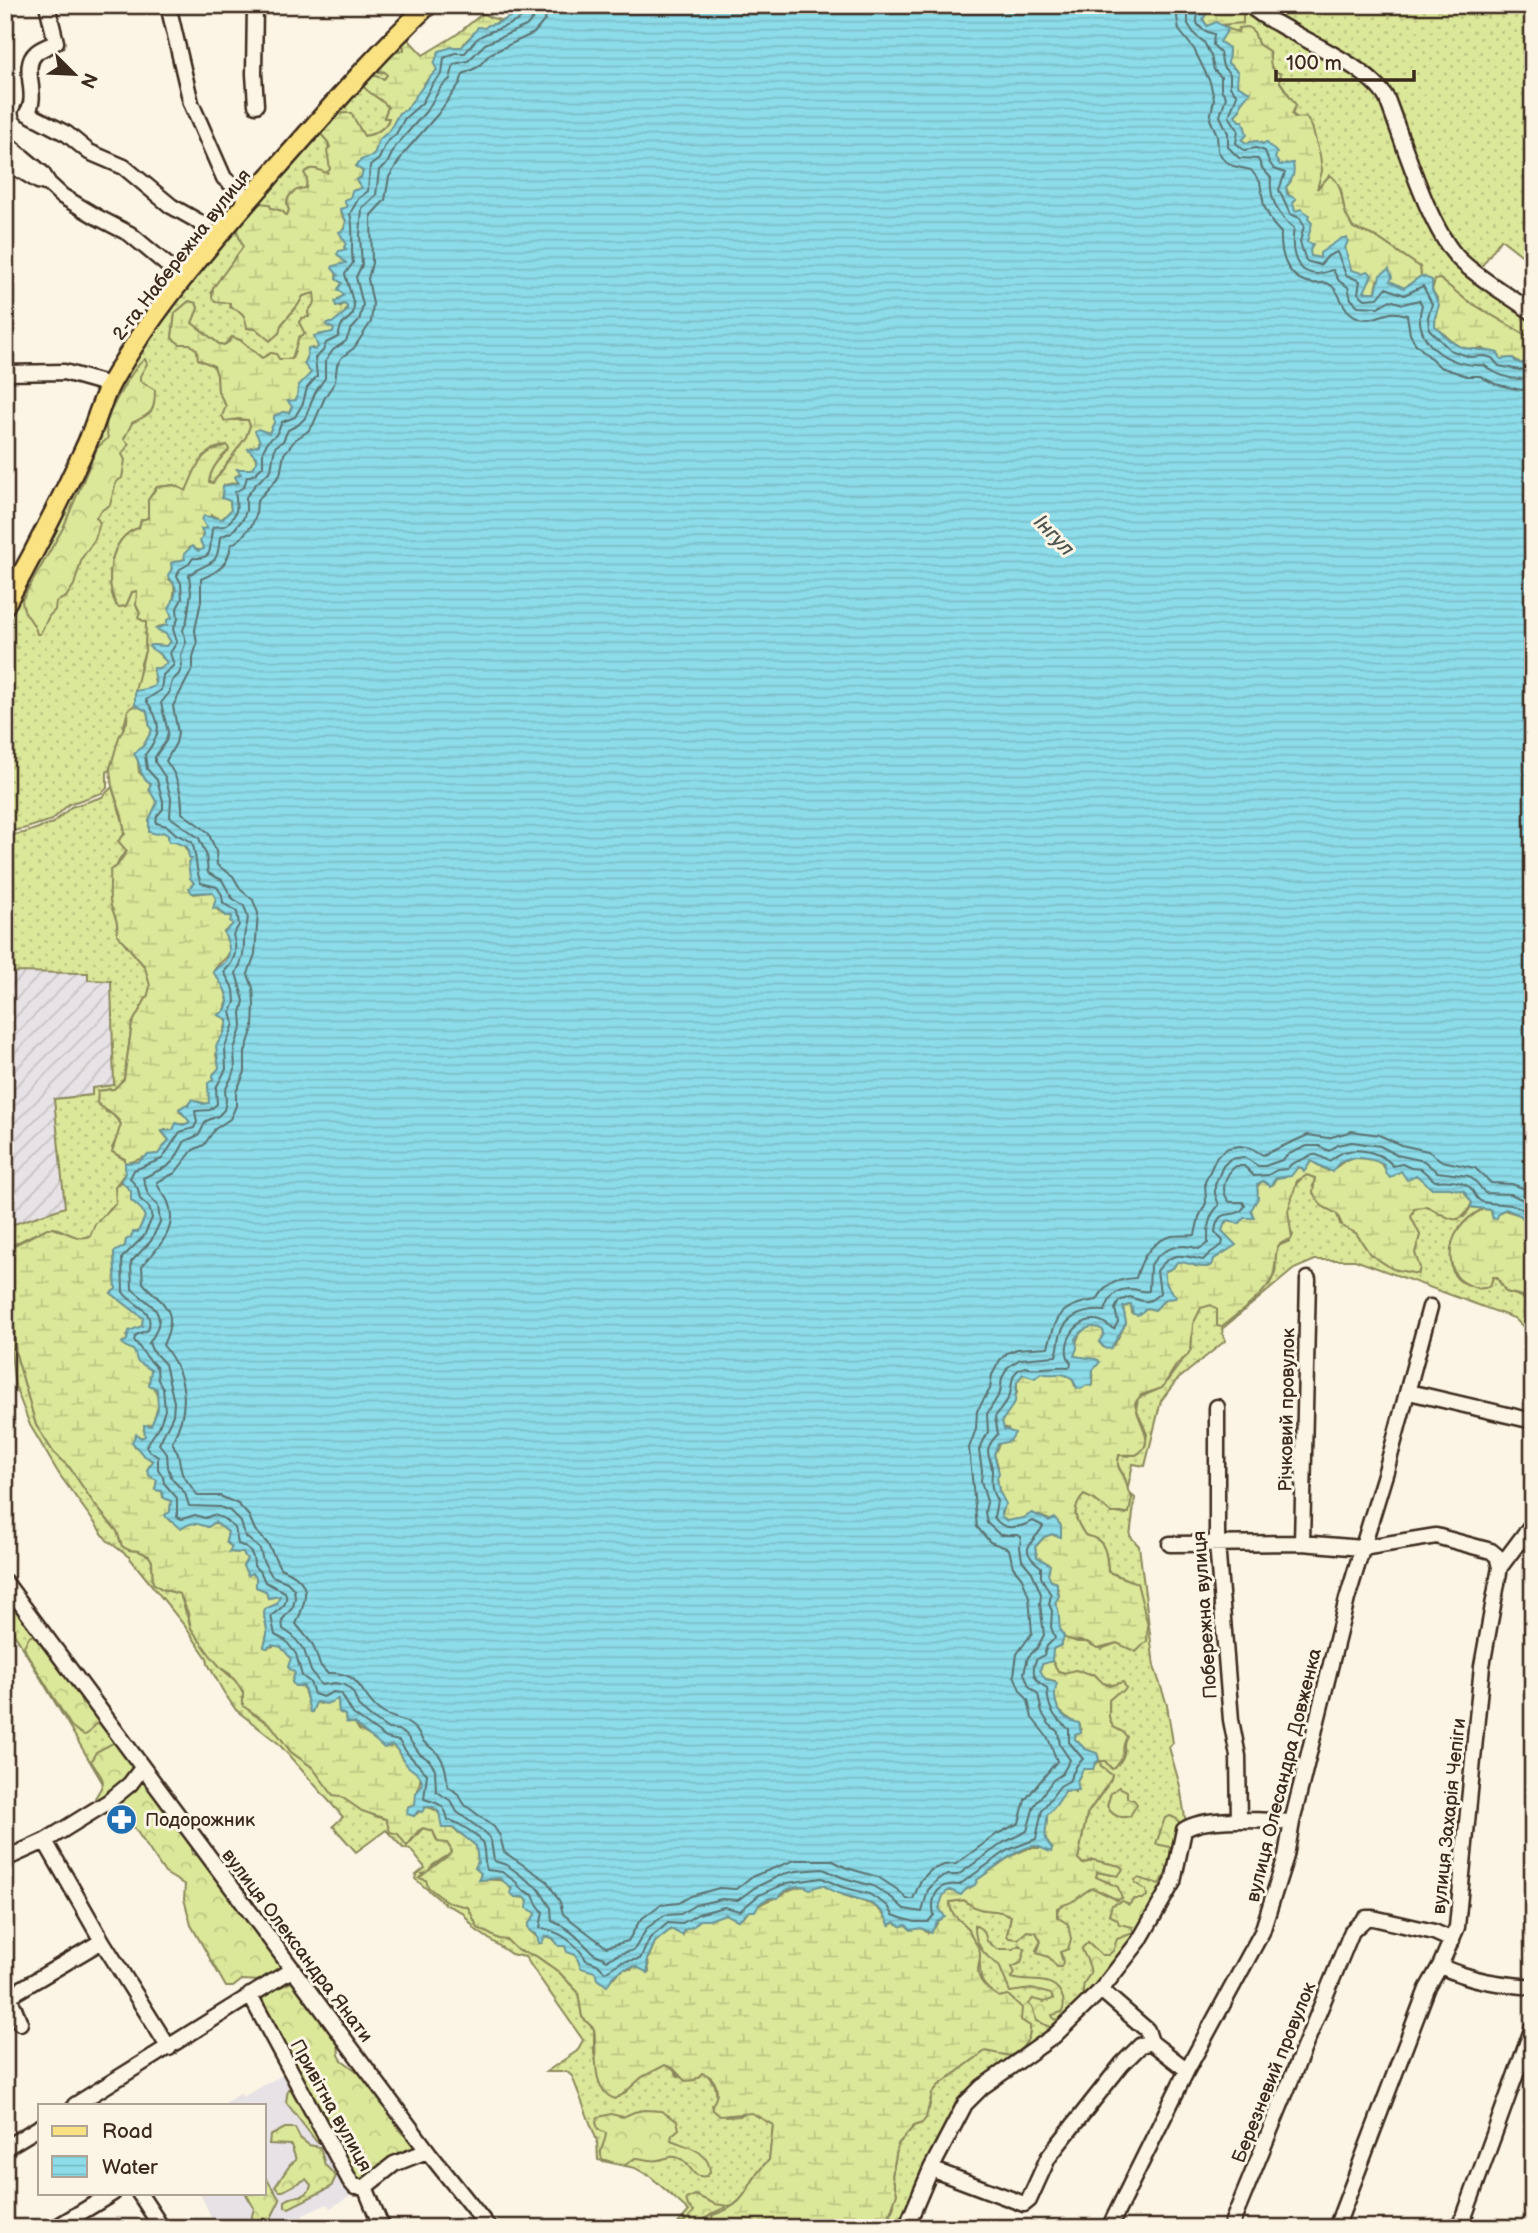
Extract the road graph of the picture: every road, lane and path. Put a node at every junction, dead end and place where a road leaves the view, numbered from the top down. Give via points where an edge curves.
1 (47, 5) edge
2 (168, 5) edge
3 (255, 5) edge
4 (428, 5) edge
5 (1250, 5) edge
6 (256, 105) dead end
7 (5, 142) edge
8 (5, 161) edge
9 (49, 184) junction
10 (249, 199) junction
11 (217, 237) junction
12 (184, 279) junction
13 (1533, 313) edge
14 (5, 373) edge
15 (110, 385) junction
16 (5, 605) edge
17 (1308, 1279) dead end
18 (1430, 1307) dead end
19 (1409, 1392) junction
20 (1217, 1407) dead end
21 (1533, 1421) edge
22 (1533, 1523) edge
23 (1217, 1543) junction
24 (1302, 1543) junction
25 (1170, 1545) dead end
26 (1362, 1548) junction
27 (1500, 1567) junction
28 (5, 1582) edge
29 (142, 1768) junction
30 (1239, 1820) junction
31 (1292, 1822) junction
32 (45, 1841) junction
33 (6, 1857) edge
34 (1452, 1940) junction
35 (102, 1941) junction
36 (1440, 1966) junction
37 (293, 1969) junction
38 (1533, 1987) edge
39 (1101, 1990) junction
40 (250, 1995) junction
41 (20, 2023) dead end
42 (1533, 2028) edge
43 (1151, 2042) junction
44 (169, 2048) junction
45 (1187, 2070) junction
46 (77, 2104) edge
47 (38, 2128) edge
48 (5, 2148) edge
49 (427, 2151) junction
50 (931, 2169) junction
51 (365, 2187) junction
52 (111, 2194) edge
53 (140, 2194) edge
54 (55, 2228) edge
55 (162, 2228) edge
56 (382, 2228) edge
57 (489, 2228) edge
58 (906, 2228) edge
59 (1109, 2228) edge
60 (1230, 2228) edge
61 (1336, 2228) edge
62 (1461, 2228) edge

1 - 11 street via 57,42 31,60 33,106 27,113 67,134 89,152 124,167
2 - 10 street via 197,116 224,178
3 - 6 street
4 - 10 main road, 2-га Набережна вулиця
5 - 13 street via 1380,86 1433,218 1458,258
7 - 9 street
8 - 9 street
9 - 12 street via 76,205 130,234
10 - 11 main road, 2-га Набережна вулиця
11 - 12 main road, 2-га Набережна вулиця
12 - 15 main road, 2-га Набережна вулиця via 144,330
14 - 15 street via 64,372
15 - 16 main road, 2-га Набережна вулиця via 66,489
17 - 24 street, Річковий провулок
18 - 19 street, вулиця Олесандра Довженка
19 - 21 street
19 - 26 street, вулиця Олесандра Довженка
20 - 23 street, Побережна вулиця
22 - 27 street, вулиця Захарія Чепіги
23 - 24 street
23 - 25 street
23 - 30 street, Побережна вулиця via 1238,1756
24 - 26 street
26 - 27 street via 1445,1537 1491,1550
26 - 31 street, вулиця Олесандра Довженка
27 - 34 street, вулиця Захарія Чепіги via 1482,1666 1457,1927
28 - 29 street, вулиця Олександра Янати
29 - 32 street via 117,1795
29 - 37 street, вулиця Олександра Янати
30 - 31 street
30 - 39 street via 1184,1830 1167,1895
31 - 45 street, вулиця Олесандра Довженка via 1262,1932
32 - 33 street
32 - 35 street
34 - 36 street, вулиця Захарія Чепіги
34 - 60 street, Березневий провулок via 1373,1918 1366,1918 1352,1931
35 - 41 street via 11,1995
35 - 44 street
36 - 38 street via 1490,1984
36 - 61 street, вулиця Захарія Чепіги via 1427,1989
37 - 40 street
37 - 49 street, вулиця Олександра Янати
39 - 43 street via 1147,2030
39 - 50 street via 1041,2047 970,2098
40 - 44 street
40 - 51 street, Привітна вулиця via 350,2181 355,2187
42 - 62 street
43 - 45 street
43 - 50 street via 1141,2045 1122,2064 1057,2146 1024,2204
44 - 46 street
45 - 59 street, вулиця Олесандра Довженка
47 - 48 street
49 - 51 street via 394,2164
49 - 57 street, вулиця Олександра Янати
50 - 58 street
51 - 56 street, Привітна вулиця
52 - 54 street
53 - 55 street

